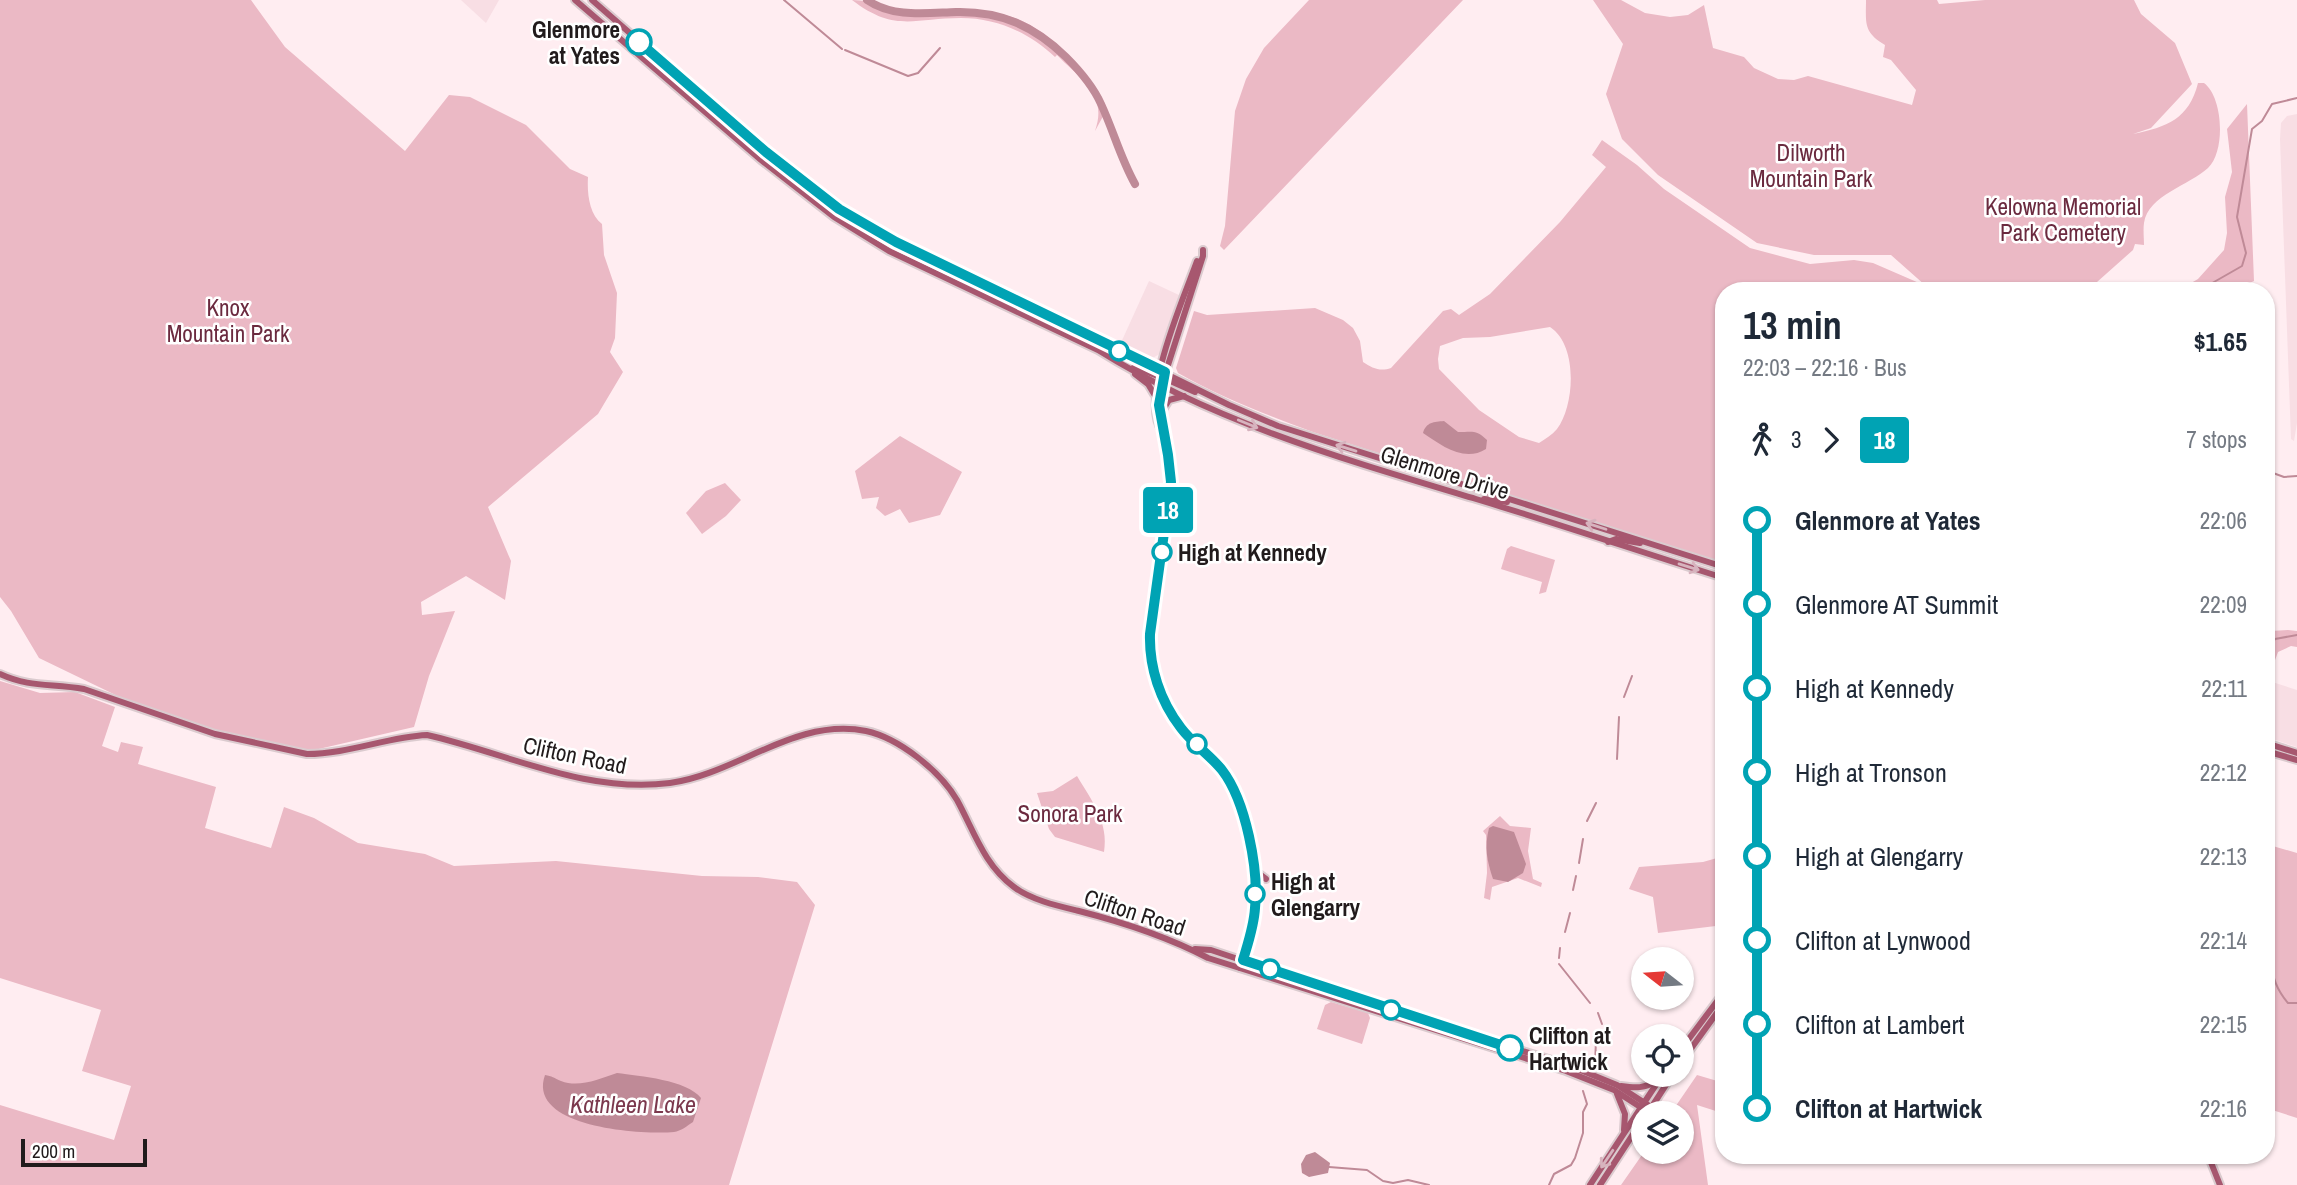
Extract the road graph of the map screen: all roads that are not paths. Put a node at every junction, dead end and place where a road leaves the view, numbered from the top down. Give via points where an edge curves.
1 (575, 0) edge
2 (592, 0) edge
3 (958, 284) junction
4 (1005, 295) junction
5 (1098, 350) junction
6 (1168, 355) junction
7 (1144, 363) junction
8 (1128, 369) junction
9 (1161, 377) junction
10 (1175, 377) junction
11 (1154, 396) junction
12 (1185, 396) junction
13 (1229, 405) junction
14 (1160, 415) junction
15 (1163, 433) junction
16 (1478, 500) junction
17 (1536, 506) junction
18 (1608, 542) junction
19 (1661, 547) junction
20 (1715, 564) edge
21 (1715, 575) edge
22 (0, 674) edge
23 (2275, 746) edge
24 (2297, 753) edge
25 (2275, 754) edge
26 (2297, 760) edge
27 (1252, 866) junction
28 (1266, 879) dead end
29 (1191, 949) junction
30 (1243, 960) junction
31 (1240, 968) junction
32 (1715, 1004) edge
33 (1715, 1015) edge
34 (1694, 1032) edge
35 (1694, 1044) edge
36 (1615, 1087) junction
37 (1642, 1087) edge
38 (1637, 1101) edge
39 (1631, 1123) edge
40 (1624, 1134) junction
41 (1631, 1137) edge
42 (2212, 1164) edge
43 (1590, 1185) edge
44 (1600, 1185) edge
45 (2220, 1185) edge

1 - 3 main road via 824,209 889,251
2 - 4 main road via 766,152 839,209
3 - 4 main road
3 - 5 main road
4 - 7 main road
5 - 8 main road
5 - 9 main road
6 - 6 main road via 1203,256 1203,250
6 - 7 main road
6 - 9 main road
6 - 10 main road
7 - 9 main road
8 - 9 main road
8 - 11 main road via 1148,384
9 - 10 main road, Glenmore Drive
9 - 11 main road
9 - 12 main road, Glenmore Drive
9 - 13 main road
9 - 14 main road
10 - 13 main road, Glenmore Drive
11 - 15 main road via 1157,425
12 - 14 main road via 1169,400
12 -> 16 main road, Glenmore Drive via 1288,440
17 -> 13 main road, Glenmore Drive via 1322,441
14 - 15 main road
15 - 27 main road via 1170,495 1150,656 1157,684 1181,729 1223,771 1242,808
16 - 17 main road
16 - 18 main road, Glenmore Drive
19 -> 17 main road, Glenmore Drive
18 - 19 main road via 1616,539
18 -> 21 main road, Glenmore Drive
19 - 20 main road, Glenmore Drive
22 - 29 main road, Clifton Road via 29,684 84,688 215,734 307,754 427,736 561,774 640,785 697,778 814,730 866,731 920,758 940,778 955,797 985,857 1016,889
23 - 24 main road
25 - 26 main road
27 - 28 main road
27 - 30 main road via 1256,904
29 - 30 main road, Clifton Road
29 - 31 main road, Clifton Road
30 - 31 main road
30 - 36 main road, Clifton Road via 1568,1065
31 - 36 main road, Clifton Road
32 - 34 main road
33 - 35 main road
36 - 37 main road
36 - 38 main road, Clifton Road
36 - 40 main road via 1625,1114
39 - 40 main road
40 -> 43 main road
41 - 44 main road
42 - 45 main road

